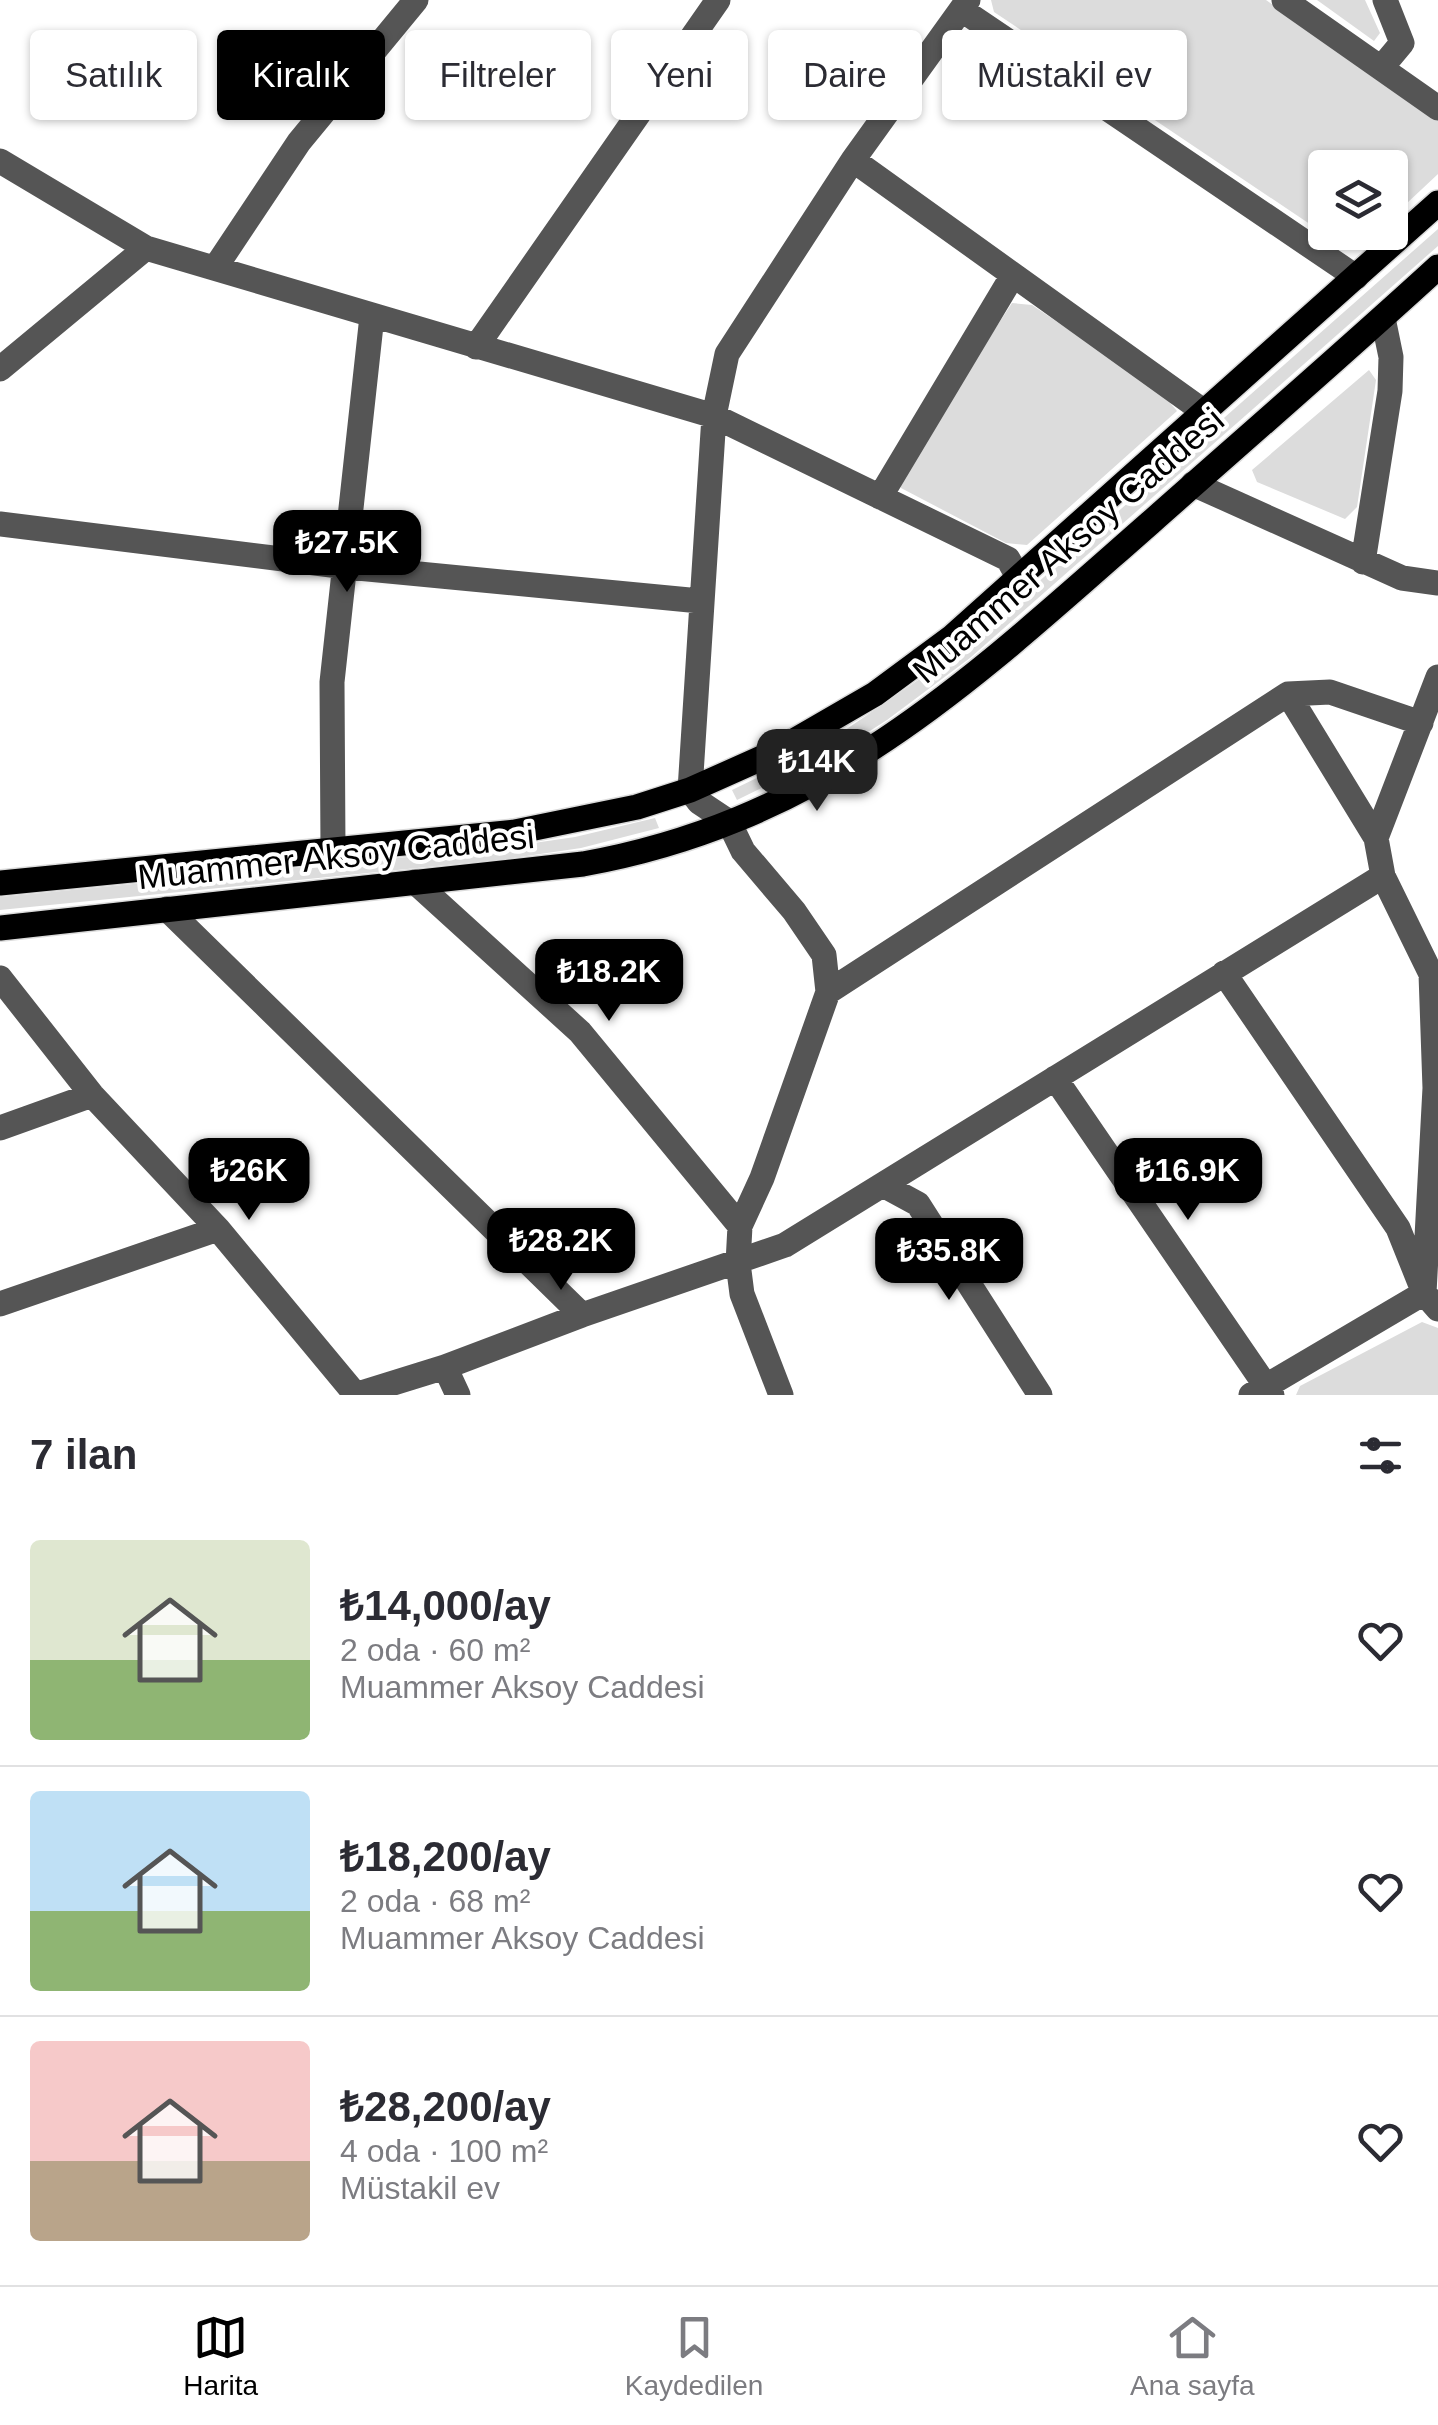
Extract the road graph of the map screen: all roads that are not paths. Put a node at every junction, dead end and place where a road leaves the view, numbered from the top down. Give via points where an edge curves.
1 (416, 0) edge
2 (718, 0) edge
3 (1284, 0) edge
4 (1384, 0) edge
5 (965, 5) edge
6 (1382, 67) junction
7 (1438, 108) edge
8 (853, 160) junction
9 (0, 162) edge
10 (1438, 203) edge
11 (146, 248) junction
12 (215, 268) junction
13 (1438, 268) edge
14 (1013, 275) junction
15 (1356, 277) junction
16 (372, 316) junction
17 (1383, 318) junction
18 (476, 347) junction
19 (0, 370) edge
20 (1203, 411) junction
21 (714, 416) junction
22 (1194, 484) junction
23 (880, 497) junction
24 (0, 524) edge
25 (1363, 562) junction
26 (348, 567) junction
27 (1018, 577) junction
28 (1438, 584) edge
29 (700, 602) junction
30 (1438, 677) edge
31 (1288, 694) junction
32 (1421, 723) junction
33 (690, 790) junction
34 (729, 822) junction
35 (1376, 838) junction
36 (333, 849) junction
37 (1382, 876) junction
38 (0, 882) edge
39 (416, 882) junction
40 (167, 908) junction
41 (0, 928) edge
42 (1224, 974) junction
43 (0, 978) edge
44 (828, 992) junction
45 (1055, 1078) junction
46 (1437, 1089) edge
47 (92, 1095) junction
48 (0, 1128) edge
49 (882, 1185) junction
50 (740, 1226) junction
51 (218, 1228) junction
52 (738, 1263) junction
53 (1431, 1301) edge
54 (0, 1304) edge
55 (582, 1315) junction
56 (445, 1367) junction
57 (1264, 1392) edge
58 (355, 1395) edge
59 (458, 1395) edge
60 (781, 1395) edge
61 (1040, 1395) edge

1 - 12 street via 299,142
2 - 18 street
3 - 6 street
4 - 6 street via 1402,43
5 - 8 street
5 - 15 street
6 - 7 street
8 - 14 street
8 - 21 street via 727,354
9 - 11 street
10 - 15 main road
11 - 12 street
11 - 19 street
12 - 16 street
13 - 17 main road, Muammer Aksoy Caddesi
14 - 20 street
14 - 23 street
15 - 20 main road
16 - 18 street
16 - 26 street
17 - 22 main road, Muammer Aksoy Caddesi
17 - 25 street via 1390,391
18 - 21 street
20 - 27 main road
21 - 23 street
21 - 29 street
22 - 25 street
22 - 34 main road, Muammer Aksoy Caddesi via 902,731 805,789
23 - 27 street via 1008,559
24 - 26 street
25 - 28 street
26 - 29 street
26 - 36 street via 332,682
27 - 33 main road via 874,694
29 - 33 street
30 - 32 street
31 - 32 street via 1330,692
31 - 35 street
31 - 44 street
32 - 35 street
33 - 34 street
33 - 36 main road via 554,827
34 - 39 main road, Muammer Aksoy Caddesi via 616,858
34 - 44 street via 743,851 824,955
35 - 37 street
36 - 38 main road
37 - 42 street
37 - 46 street via 1432,974
39 - 40 main road, Muammer Aksoy Caddesi
39 - 50 street via 580,1032
40 - 41 main road, Muammer Aksoy Caddesi
40 - 55 street
42 - 45 street
42 - 53 street via 1398,1228
43 - 47 street
44 - 50 street
45 - 49 street
45 - 57 street
46 - 53 street
47 - 48 street
47 - 51 street
49 - 52 street via 785,1245
49 - 61 street via 918,1204
50 - 52 street
51 - 54 street
51 - 58 street
52 - 55 street
52 - 60 street via 742,1294
53 - 57 street
55 - 56 street
56 - 58 street
56 - 59 street

